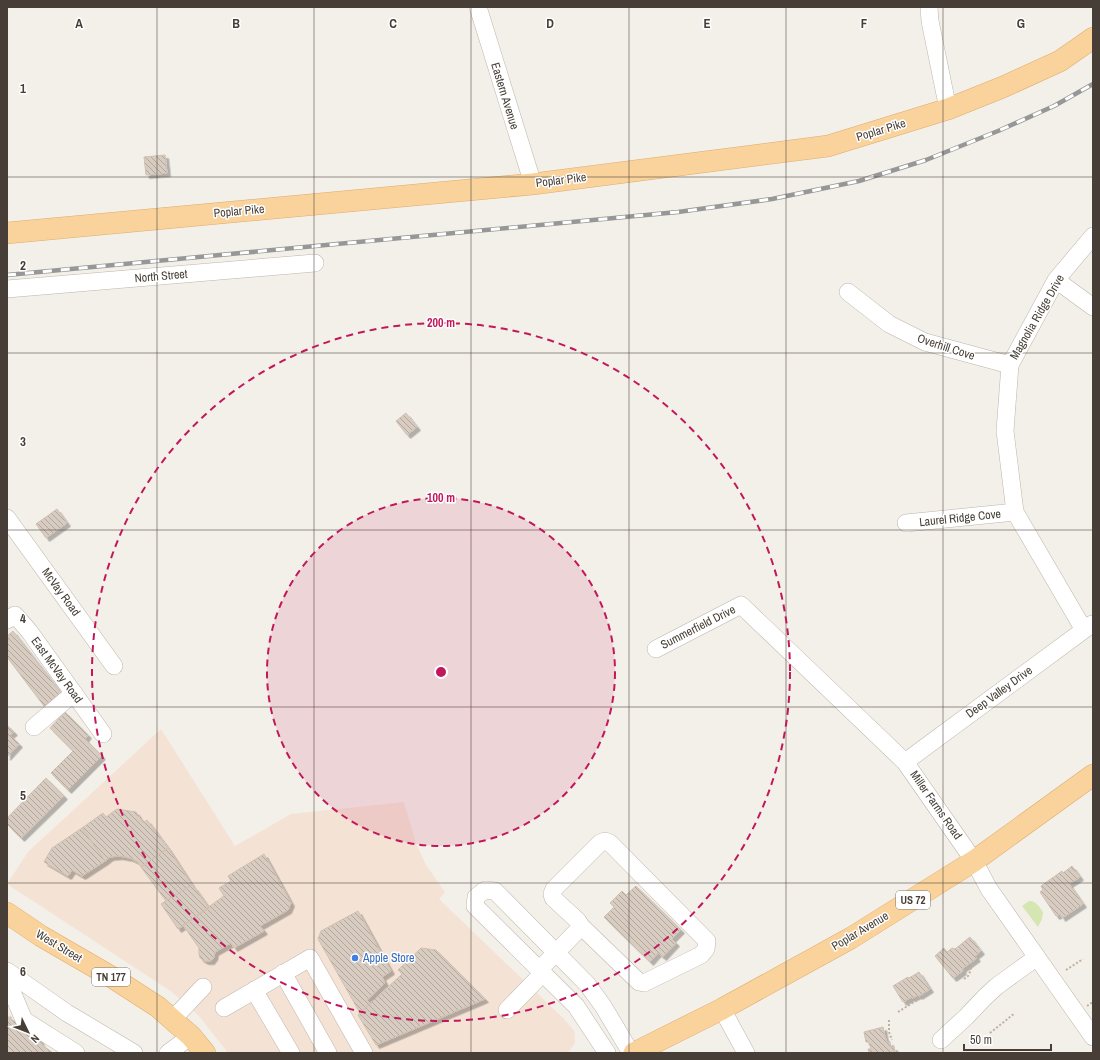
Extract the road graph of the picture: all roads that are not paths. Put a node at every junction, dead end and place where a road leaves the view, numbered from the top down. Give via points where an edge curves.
1 (478, 7) edge
2 (929, 7) edge
3 (1093, 38) edge
4 (948, 109) junction
5 (533, 184) junction
6 (7, 233) edge
7 (1093, 236) edge
8 (315, 263) dead end
9 (1056, 280) junction
10 (7, 289) edge
11 (848, 292) dead end
12 (1093, 307) edge
13 (1010, 365) junction
14 (1015, 512) junction
15 (7, 518) edge
16 (906, 523) dead end
17 (741, 605) joint
18 (10, 614) edge
19 (1088, 626) edge
20 (656, 649) dead end
21 (114, 666) dead end
22 (74, 693) junction
23 (34, 727) dead end
24 (103, 734) dead end
25 (906, 762) junction
26 (1093, 775) edge
27 (974, 861) junction
28 (7, 913) edge
29 (581, 926) junction
30 (556, 953) junction
31 (1037, 957) junction
32 (7, 971) edge
33 (541, 972) junction
34 (283, 973) junction
35 (7, 980) edge
36 (203, 987) dead end
37 (254, 990) junction
38 (224, 1008) dead end
39 (722, 1009) junction
40 (507, 1010) dead end
41 (173, 1019) junction
42 (191, 1036) junction
43 (1093, 1037) edge
44 (941, 1040) dead end
45 (76, 1053) edge
46 (134, 1053) edge
47 (168, 1053) edge
48 (205, 1053) edge
49 (291, 1053) edge
50 (328, 1053) edge
51 (364, 1053) edge
52 (607, 1053) edge
53 (632, 1053) edge
54 (746, 1053) edge

1 - 5 street, Eastern Avenue
2 - 4 street
3 - 4 main road, Poplar Pike via 1060,61 1004,88
4 - 5 main road, Poplar Pike via 828,146
5 - 6 main road, Poplar Pike
7 - 9 street, Magnolia Ridge Drive
8 - 10 street, North Street
9 - 12 street
9 - 13 street, Magnolia Ridge Drive
11 - 13 street, Overhill Cove via 889,324 925,342
13 - 14 street, Magnolia Ridge Drive via 1005,431
14 - 16 street, Laurel Ridge Cove
14 - 19 street, Magnolia Ridge Drive
15 - 21 street, McVay Road
17 - 20 street, Summerfield Drive
17 - 25 street, Miller Farms Road
18 - 22 street, East McVay Road via 29,631
19 - 25 street, Deep Valley Drive
22 - 23 street
22 - 24 street, East McVay Road
25 - 27 street, Miller Farms Road
26 - 27 main road, Poplar Avenue / US 72
27 - 31 street, Miller Farms Road via 989,889
27 - 39 main road, Poplar Avenue / US 72 via 851,938
28 - 41 main road, West Street / TN 177 via 110,976
29 - 29 street via 552,894 554,889 605,841 610,843 706,941 706,949 701,955 644,983 639,982
29 - 30 street
30 - 33 street
30 - 33 street via 495,892 484,890 476,897 475,906
30 - 53 street via 587,984
31 - 43 street, Miller Farms Road
31 - 44 street via 997,986
32 - 46 street
33 - 40 street
33 - 52 street via 576,1006
34 - 37 street
34 - 50 street
34 - 51 street via 310,958
35 - 45 street via 24,1020
36 - 41 street
37 - 38 street
37 - 49 street
39 - 53 main road, Poplar Avenue / US 72
39 - 54 street
41 - 42 main road, West Street / TN 177
42 - 47 street
42 - 48 main road, West Street / TN 177

